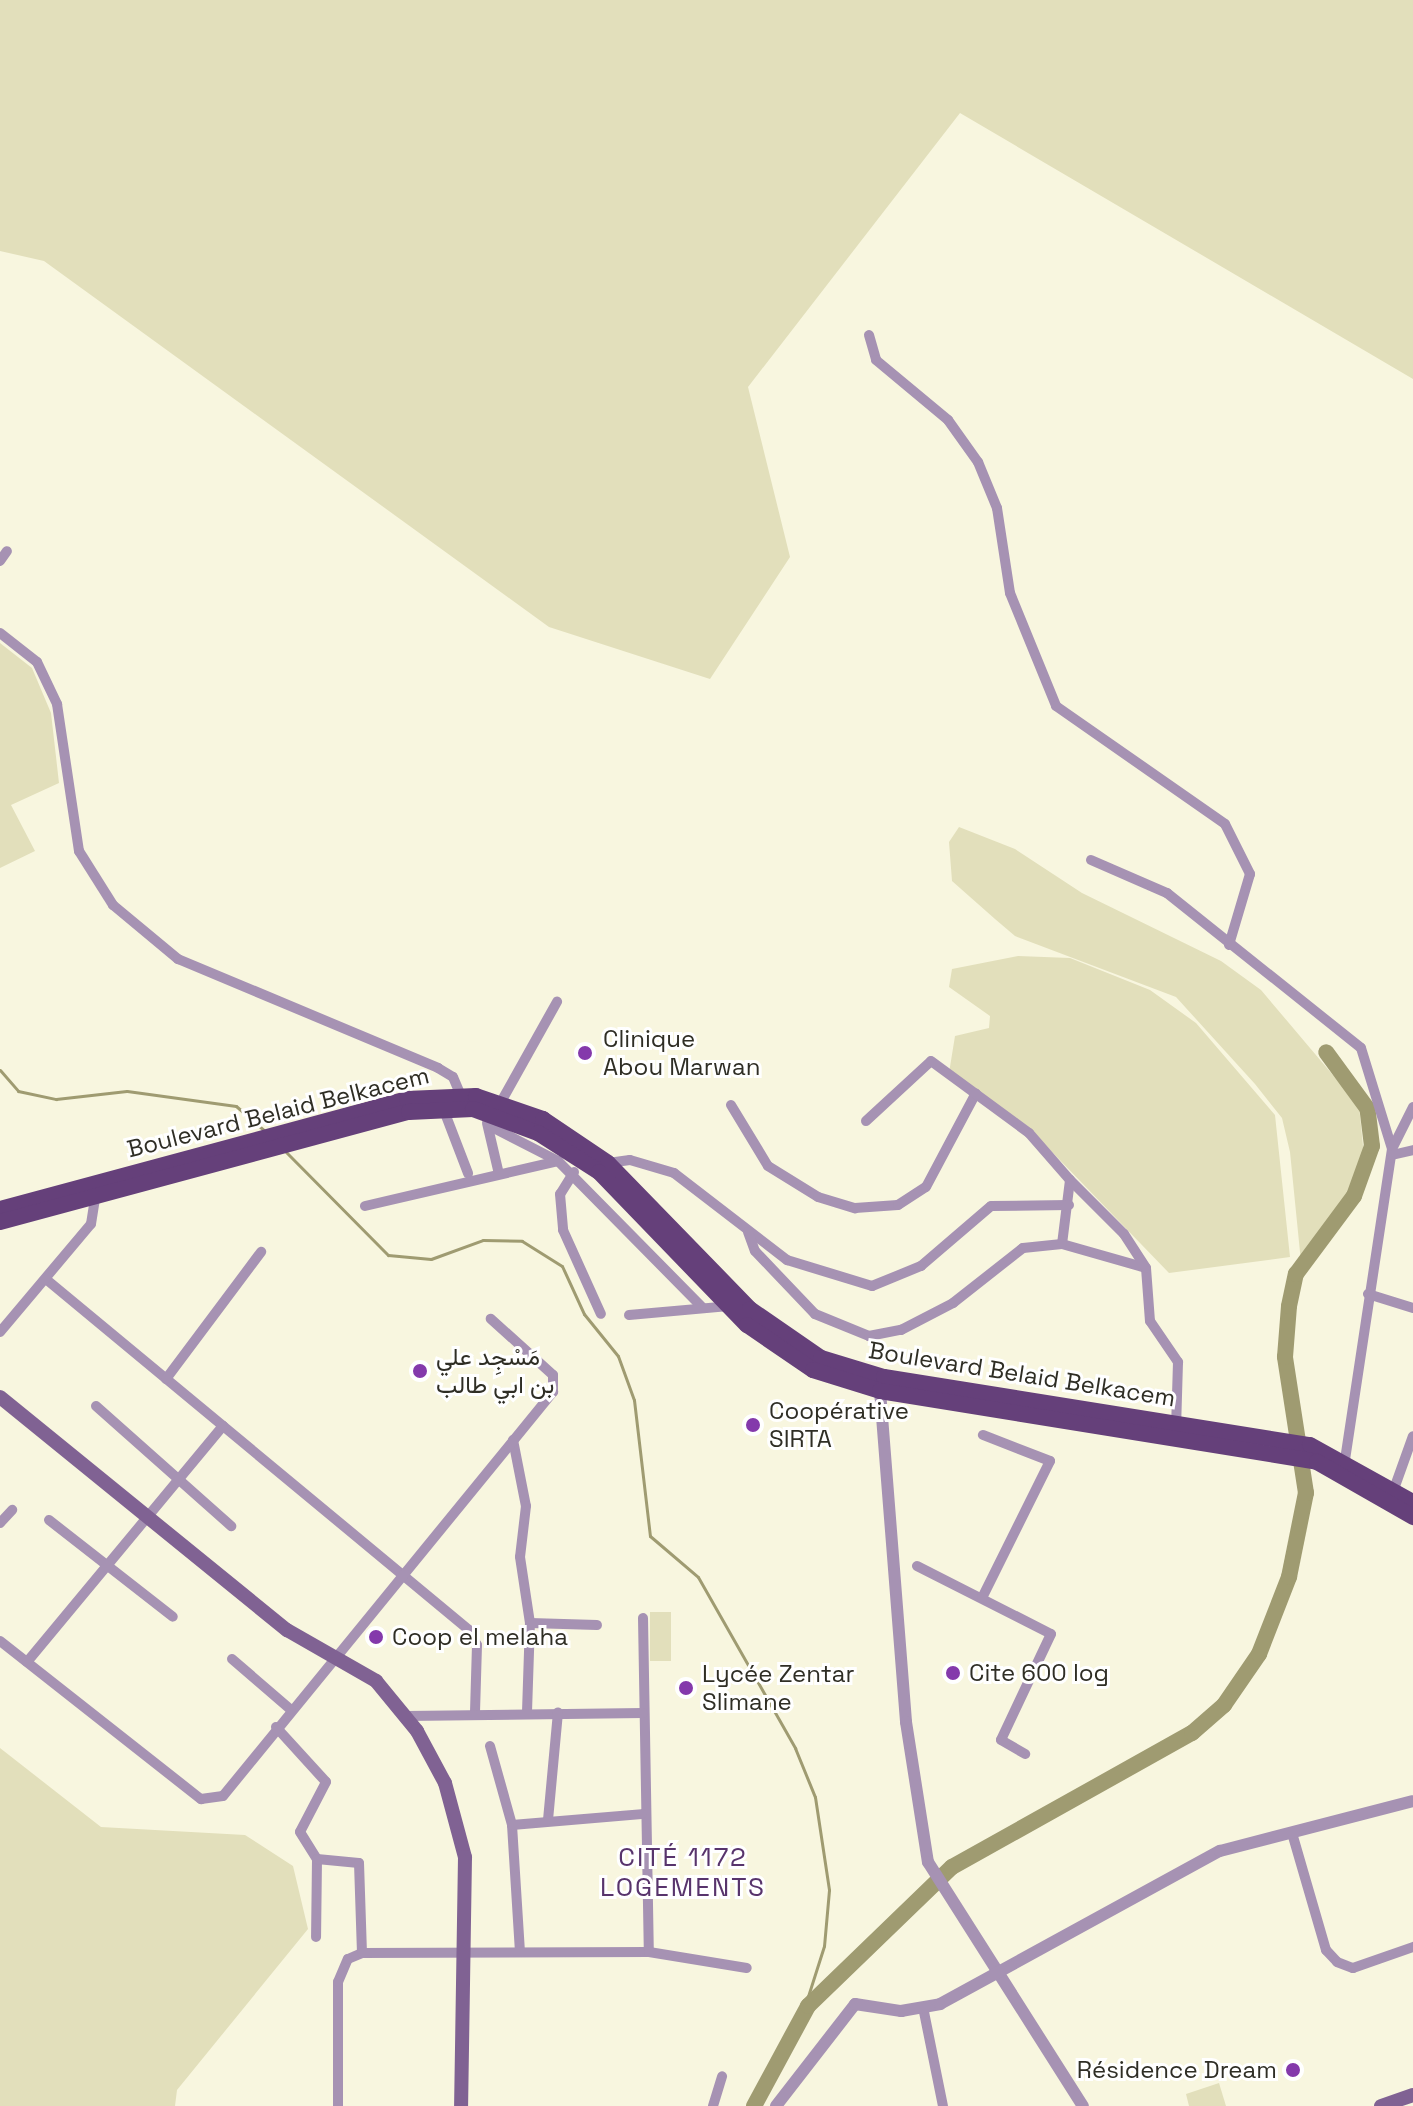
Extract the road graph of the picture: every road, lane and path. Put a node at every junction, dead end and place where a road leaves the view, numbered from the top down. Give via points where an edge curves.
1 (869, 335) dead end
2 (7, 551) dead end
3 (0, 561) edge
4 (0, 633) edge
5 (1091, 860) dead end
6 (1229, 945) junction
7 (557, 1002) dead end
8 (976, 1093) junction
9 (442, 1101) junction
10 (462, 1101) junction
11 (501, 1102) junction
12 (731, 1105) dead end
13 (1413, 1107) edge
14 (487, 1119) junction
15 (866, 1121) dead end
16 (259, 1145) junction
17 (1413, 1150) edge
18 (1392, 1152) junction
19 (558, 1161) junction
20 (584, 1162) junction
21 (608, 1163) junction
22 (468, 1173) dead end
23 (499, 1174) junction
24 (571, 1175) junction
25 (1070, 1180) junction
26 (95, 1199) junction
27 (1069, 1205) junction
28 (365, 1206) dead end
29 (0, 1209) edge
30 (0, 1222) edge
31 (748, 1232) junction
32 (1062, 1244) junction
33 (261, 1252) dead end
34 (1146, 1268) junction
35 (47, 1280) junction
36 (1368, 1294) junction
37 (729, 1306) junction
38 (702, 1307) junction
39 (1413, 1308) edge
40 (601, 1314) dead end
41 (629, 1315) dead end
42 (491, 1319) dead end
43 (0, 1332) edge
44 (166, 1379) junction
45 (880, 1391) junction
46 (0, 1397) edge
47 (96, 1406) dead end
48 (223, 1426) junction
49 (1175, 1429) junction
50 (983, 1435) dead end
51 (1413, 1436) edge
52 (513, 1440) junction
53 (1306, 1452) junction
54 (1345, 1460) junction
55 (179, 1479) junction
56 (1394, 1489) junction
57 (12, 1510) dead end
58 (1413, 1514) edge
59 (148, 1517) junction
60 (49, 1520) dead end
61 (0, 1523) edge
62 (231, 1526) dead end
63 (107, 1565) junction
64 (917, 1566) dead end
65 (403, 1572) junction
66 (982, 1598) junction
67 (173, 1617) dead end
68 (643, 1618) dead end
69 (530, 1623) junction
70 (597, 1625) dead end
71 (0, 1641) edge
72 (332, 1656) junction
73 (232, 1659) dead end
74 (27, 1662) junction
75 (290, 1709) junction
76 (475, 1711) junction
77 (527, 1712) junction
78 (558, 1712) junction
79 (643, 1713) junction
80 (407, 1716) junction
81 (276, 1727) junction
82 (490, 1746) dead end
83 (1025, 1754) dead end
84 (1413, 1801) edge
85 (642, 1814) junction
86 (548, 1820) junction
87 (512, 1825) junction
88 (1292, 1833) junction
89 (317, 1859) junction
90 (316, 1937) dead end
91 (1413, 1947) edge
92 (461, 1951) junction
93 (520, 1952) junction
94 (649, 1952) junction
95 (362, 1953) junction
96 (747, 1968) dead end
97 (999, 1975) junction
98 (923, 2007) junction
99 (722, 2076) dead end
100 (1413, 2095) edge
101 (338, 2106) edge
102 (461, 2106) edge
103 (713, 2106) edge
104 (776, 2106) edge
105 (943, 2106) edge
106 (1083, 2106) edge
107 (1381, 2106) edge

1 - 6 street via 876,360 948,420 978,462 997,508 1010,593 1056,706 1225,824 1250,874
2 - 3 street
4 - 10 street via 37,662 57,704 79,851 113,905 178,959 438,1068
5 - 6 street via 1167,893
6 - 18 street via 1361,1048
7 - 11 street
8 - 12 street via 926,1187 898,1205 855,1208 818,1197 768,1166
8 - 15 street via 931,1061
8 - 25 street via 1029,1133
9 - 10 main road, Boulevard Belaid Belkacem
9 - 16 main road, Boulevard Belaid Belkacem
9 - 22 street
10 - 11 main road, Boulevard Belaid Belkacem
10 - 14 main road, Boulevard Belaid Belkacem
11 - 21 main road, Boulevard Belaid Belkacem via 543,1119
13 - 18 street
14 - 19 street
14 - 20 main road, Boulevard Belaid Belkacem via 538,1133
14 - 23 street
16 - 26 main road, Boulevard Belaid Belkacem
16 - 29 main road, Boulevard Belaid Belkacem
17 - 18 street
18 - 36 street
19 - 23 street
19 - 24 street
20 - 24 street
20 - 37 main road, Boulevard Belaid Belkacem
21 - 31 street via 630,1160 674,1173
21 - 49 main road, Boulevard Belaid Belkacem via 750,1309 821,1358 884,1377
23 - 28 street
24 - 38 street
24 - 40 street via 560,1194 563,1230
25 - 27 street
25 - 34 street via 1124,1234
26 - 30 main road, Boulevard Belaid Belkacem
26 - 35 street via 91,1224
27 - 31 street via 991,1206 921,1266 872,1286 823,1275
27 - 32 street
31 - 32 street via 755,1251 815,1314 869,1336 901,1330 953,1303 1023,1248
32 - 34 street
33 - 44 street
34 - 49 street via 1150,1321 1178,1362
35 - 43 street
35 - 44 street
36 - 39 street
36 - 54 street
37 - 38 street
37 - 45 main road, Boulevard Belaid Belkacem via 789,1357
38 - 41 street
42 - 52 street via 558,1383
44 - 48 street
45 - 49 main road, Boulevard Belaid Belkacem
45 - 97 street via 906,1722 928,1862
46 - 59 main road
47 - 55 street
48 - 55 street
48 - 65 street
49 - 53 main road, Boulevard Belaid Belkacem
50 - 66 street via 1050,1461
51 - 56 street
52 - 65 street
52 - 69 street via 526,1506 520,1557
53 - 54 main road, Boulevard Belaid Belkacem
53 - 58 main road, Boulevard Belaid Belkacem
54 - 56 main road, Boulevard Belaid Belkacem
55 - 59 street
55 - 62 street
56 - 58 main road, Boulevard Belaid Belkacem
57 - 61 street
59 - 63 street
59 - 72 main road via 287,1630
60 - 63 street
63 - 67 street
63 - 74 street
64 - 66 street
65 - 72 street
65 - 76 street via 474,1637
66 - 83 street via 1051,1634 1001,1740
68 - 79 street
69 - 70 street
69 - 77 street
71 - 74 street
72 - 75 street
72 - 80 main road via 376,1681
73 - 75 street
74 - 81 street via 201,1799 223,1796
75 - 81 street
76 - 77 street
76 - 80 street
77 - 78 street
78 - 79 street
78 - 86 street
79 - 85 street
80 - 92 main road via 445,1783 461,1836
81 - 89 street via 326,1782 300,1832
82 - 87 street
84 - 88 street
85 - 86 street
85 - 94 street
86 - 87 street
87 - 93 street
88 - 91 street via 1326,1950 1337,1962 1353,1968
88 - 97 street via 1220,1851
89 - 90 street
89 - 95 street via 359,1863
92 - 93 street
92 - 95 street
92 - 102 main road
93 - 94 street
94 - 96 street
95 - 101 street via 348,1959 338,1982
97 - 98 street
97 - 106 street
98 - 104 street via 855,2004 841,2014
98 - 105 street
99 - 103 street
100 - 107 main road

